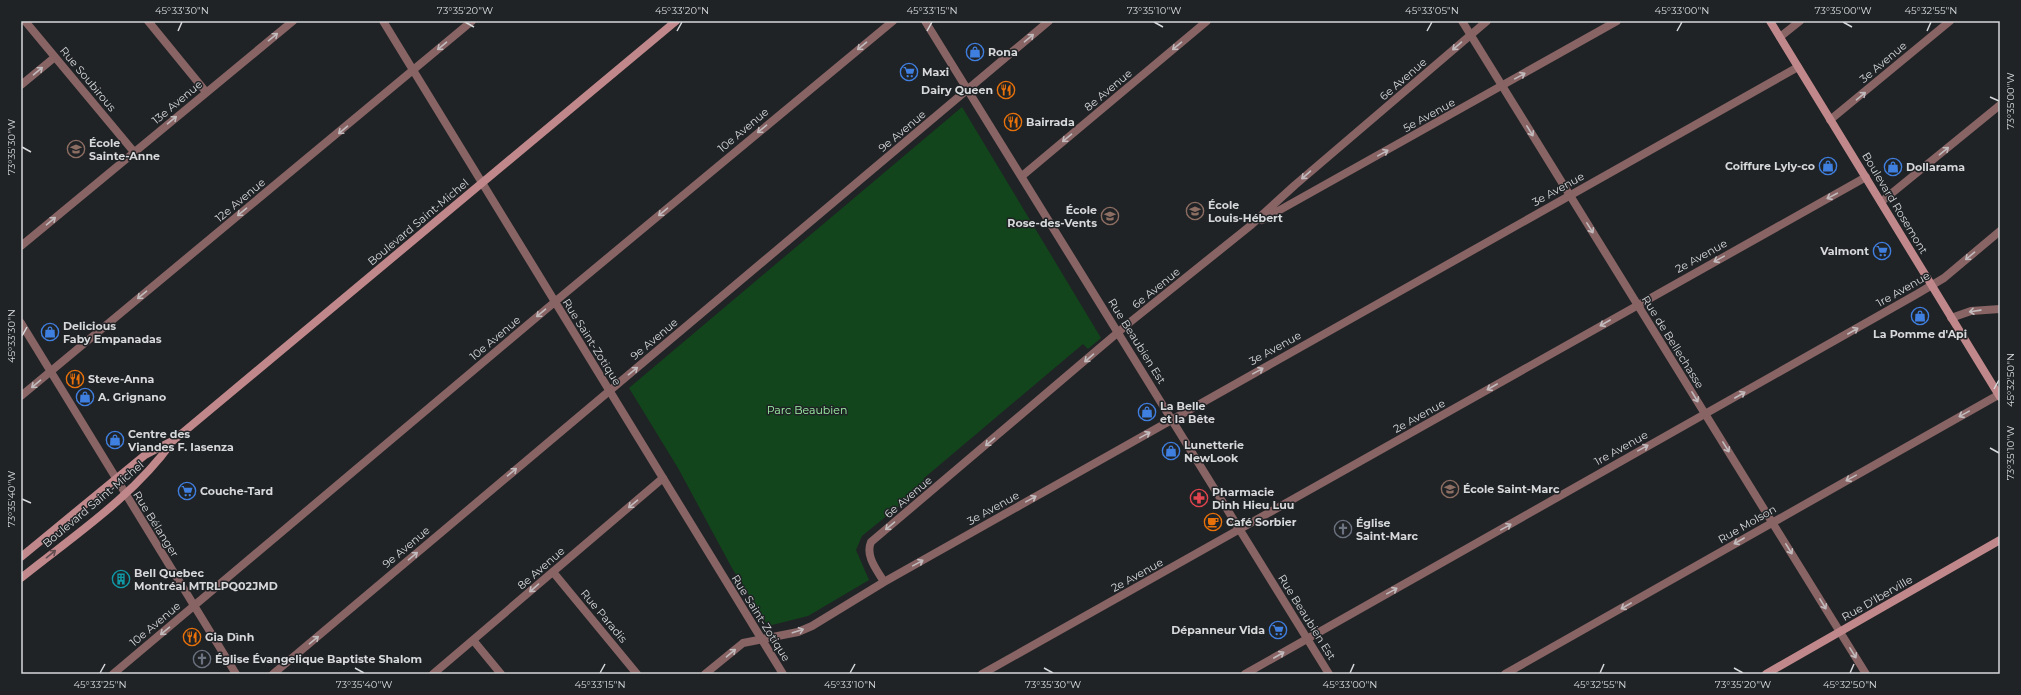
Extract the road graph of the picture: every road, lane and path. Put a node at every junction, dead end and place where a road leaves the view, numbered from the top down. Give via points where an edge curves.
1 (25, 21) edge
2 (148, 21) edge
3 (293, 21) edge
4 (383, 21) edge
5 (472, 21) edge
6 (676, 21) edge
7 (892, 21) edge
8 (925, 21) edge
9 (1049, 21) edge
10 (1207, 21) edge
11 (1462, 21) edge
12 (1487, 21) edge
13 (1617, 21) edge
14 (1770, 21) edge
15 (1800, 21) edge
16 (1950, 21) edge
17 (1470, 35) junction
18 (1780, 37) junction
19 (55, 57) junction
20 (1798, 67) junction
21 (414, 71) junction
22 (21, 85) edge
23 (1502, 86) junction
24 (968, 90) junction
25 (206, 92) junction
26 (2000, 105) edge
27 (1830, 120) junction
28 (134, 152) junction
29 (1022, 176) junction
30 (1866, 177) junction
31 (482, 183) junction
32 (1569, 195) junction
33 (1881, 202) junction
34 (1250, 226) junction
35 (2000, 231) edge
36 (21, 246) edge
37 (1932, 286) junction
38 (555, 302) junction
39 (1638, 305) junction
40 (2000, 309) edge
41 (1951, 318) junction
42 (21, 323) edge
43 (1119, 333) junction
44 (51, 371) junction
45 (609, 390) junction
46 (1999, 395) edge
47 (21, 396) edge
48 (1706, 414) junction
49 (1172, 419) junction
50 (174, 440) junction
51 (663, 478) junction
52 (116, 480) junction
53 (124, 494) junction
54 (1772, 522) junction
55 (1239, 529) junction
56 (2000, 540) edge
57 (21, 557) edge
58 (553, 572) junction
59 (21, 578) edge
60 (884, 582) junction
61 (194, 606) junction
62 (1840, 632) junction
63 (760, 638) junction
64 (1307, 639) junction
65 (473, 640) junction
66 (113, 674) edge
67 (236, 674) edge
68 (273, 674) edge
69 (433, 674) edge
70 (501, 674) edge
71 (637, 674) edge
72 (705, 674) edge
73 (783, 674) edge
74 (982, 674) edge
75 (1245, 674) edge
76 (1329, 674) edge
77 (1505, 674) edge
78 (1766, 674) edge
79 (1866, 674) edge

1 - 19 street, Rue Soubirous
2 - 25 street
25 -> 3 street, 13e Avenue
4 - 21 street, Rue Saint-Zotique
5 -> 21 street, 12e Avenue
6 - 31 main road, Boulevard Saint-Michel
7 -> 38 street, 10e Avenue
8 - 24 street, Rue Beaubien Est
24 -> 9 street, 9e Avenue
10 -> 29 street, 8e Avenue
11 - 17 street, Rue de Bellechasse
12 - 17 street, 6e Avenue
23 -> 13 street, 5e Avenue
14 - 18 main road, Boulevard Rosemont
15 - 18 street
27 -> 16 street, 3e Avenue
17 - 23 street, Rue de Bellechasse
17 -> 34 street, 6e Avenue
18 - 20 main road, Boulevard Rosemont
22 -> 19 street
19 - 28 street, Rue Soubirous
20 - 27 main road, Boulevard Rosemont
20 - 32 street, 3e Avenue
21 - 31 street, Rue Saint-Zotique
21 -> 44 street, 12e Avenue
23 -> 32 street, Rue de Bellechasse
34 -> 23 street, 5e Avenue
24 - 29 street, Rue Beaubien Est
45 -> 24 street, 9e Avenue
28 -> 25 street, 13e Avenue
33 -> 26 street
27 - 30 main road, Boulevard Rosemont
36 -> 28 street, 13e Avenue
29 - 43 street, Rue Beaubien Est
30 - 33 main road, Boulevard Rosemont
30 -> 39 street, 2e Avenue
31 - 38 street, Rue Saint-Zotique
31 - 50 main road, Boulevard Saint-Michel
32 -> 39 street, Rue de Bellechasse
49 -> 32 street, 3e Avenue
33 - 37 main road, Boulevard Rosemont
34 - 43 street, 6e Avenue
35 -> 37 street, 1re Avenue
37 - 41 main road, Boulevard Rosemont
48 -> 37 street, 1re Avenue
38 - 45 street, Rue Saint-Zotique
38 -> 61 street, 10e Avenue
39 -> 48 street, Rue de Bellechasse
39 -> 55 street, 2e Avenue
40 -> 41 street via 1971,311
41 - 46 main road, Boulevard Rosemont
42 - 44 street, Rue Bélanger
43 - 49 street, Rue Beaubien Est
43 -> 60 street, 6e Avenue via 871,542 868,548 869,555
44 -> 47 street, 12e Avenue
44 - 52 street, Rue Bélanger
45 - 51 street, Rue Saint-Zotique
68 -> 45 street, 9e Avenue
46 -> 54 street, Rue Molson
48 -> 54 street, Rue de Bellechasse
64 -> 48 street, 1re Avenue
49 - 55 street, Rue Beaubien Est
60 -> 49 street, 3e Avenue
50 - 52 main road, Boulevard Saint-Michel via 145,455
50 - 53 main road, Boulevard Saint-Michel via 153,468
51 -> 58 street, 8e Avenue
51 - 63 street, Rue Saint-Zotique
52 - 53 street, Rue Bélanger
52 - 57 main road, Boulevard Saint-Michel
59 -> 53 main road, Boulevard Saint-Michel
53 - 61 street, Rue Bélanger
54 -> 62 street, Rue de Bellechasse
54 -> 77 street, Rue Molson
55 - 64 street, Rue Beaubien Est
55 - 74 street, 2e Avenue
56 - 62 main road, Rue D'Iberville
58 -> 65 street, 8e Avenue
58 - 71 street, Rue Paradis
63 -> 60 street, 3e Avenue via 798,632 812,626
61 -> 66 street, 10e Avenue
61 - 67 street, Rue Bélanger
62 - 78 main road, Rue D'Iberville
62 -> 79 street, Rue de Bellechasse
72 -> 63 street via 743,643
63 - 73 street, Rue Saint-Zotique
75 -> 64 street, 1re Avenue
64 - 76 street, Rue Beaubien Est
65 - 69 street, 8e Avenue
65 - 70 street

